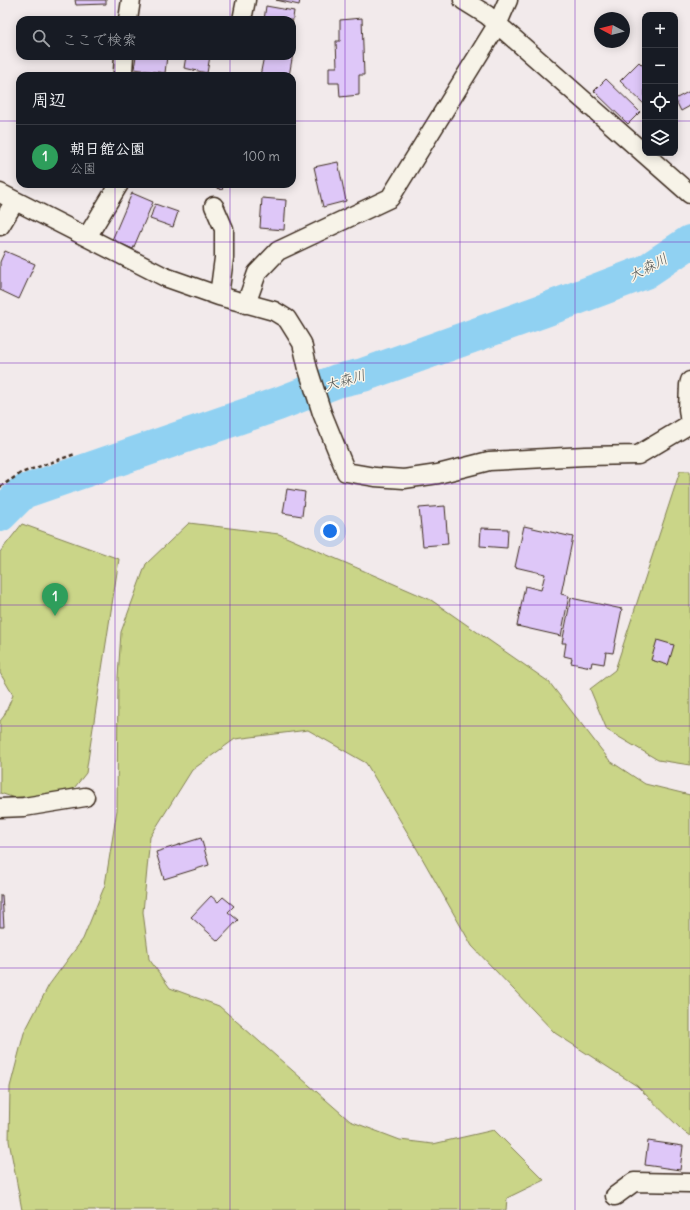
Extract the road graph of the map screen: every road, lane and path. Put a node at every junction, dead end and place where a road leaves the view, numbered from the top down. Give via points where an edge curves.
1 (131, 0) edge
2 (246, 0) edge
3 (463, 0) edge
4 (508, 0) edge
5 (129, 16) edge
6 (243, 16) edge
7 (497, 24) junction
8 (124, 60) edge
9 (123, 72) edge
10 (117, 188) edge
11 (0, 193) edge
12 (690, 194) edge
13 (16, 201) junction
14 (214, 206) dead end
15 (0, 226) edge
16 (86, 237) junction
17 (219, 296) junction
18 (246, 304) junction
19 (690, 381) edge
20 (690, 424) edge
21 (75, 454) dead end
22 (0, 487) edge
23 (85, 797) dead end
24 (0, 808) edge
25 (690, 1183) edge
26 (615, 1196) dead end

1 - 5 street
2 - 6 street
3 - 7 street
4 - 7 street
7 - 12 street
7 - 18 street via 390,198 278,251 257,273
8 - 9 street
10 - 16 street
11 - 13 street
13 - 15 street
13 - 16 street
14 - 17 street via 224,229 224,258
16 - 17 street via 165,277
17 - 18 street
18 - 20 street via 274,311 287,319 302,343 322,412 346,472 404,479 438,474 489,461 638,455
19 - 20 street
21 - 22 path via 21,472
23 - 24 street via 24,808
25 - 26 street via 634,1182

